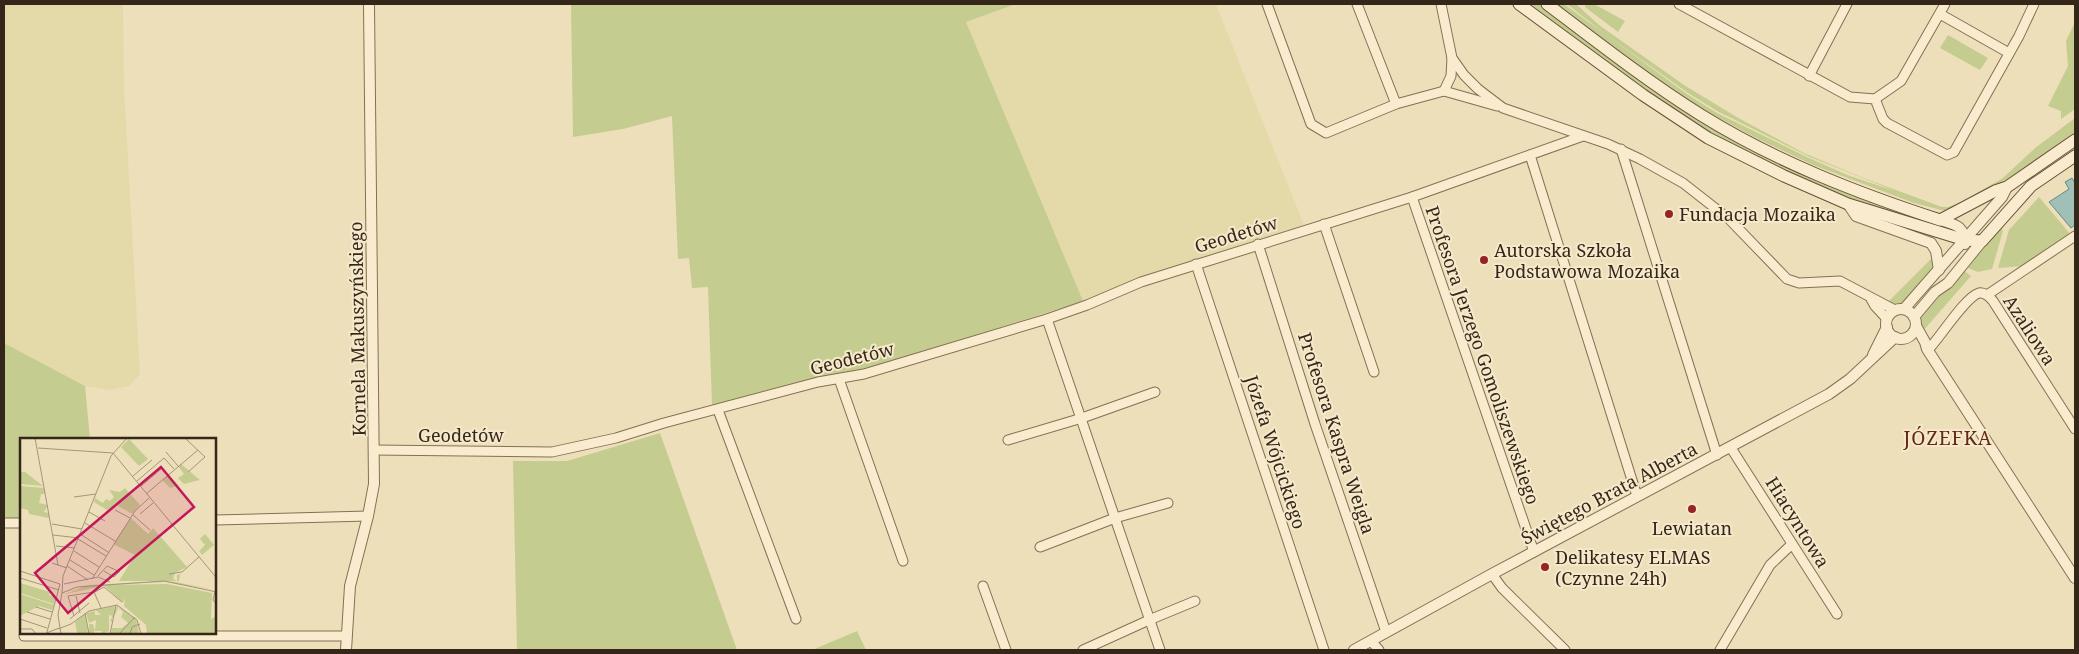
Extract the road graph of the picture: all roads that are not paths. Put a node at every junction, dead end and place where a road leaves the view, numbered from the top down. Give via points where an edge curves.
1 (369, 4) edge
2 (1267, 4) edge
3 (1357, 4) edge
4 (1441, 4) edge
5 (1519, 4) edge
6 (1547, 4) edge
7 (1679, 4) edge
8 (1847, 4) edge
9 (1945, 4) edge
10 (2034, 4) edge
11 (1940, 14) junction
12 (2009, 53) junction
13 (1452, 58) junction
14 (1809, 76) junction
15 (1444, 90) junction
16 (1875, 98) junction
17 (1396, 104) junction
18 (1502, 108) junction
19 (1583, 136) junction
20 (2075, 140) edge
21 (1621, 149) junction
22 (1530, 155) junction
23 (2075, 156) edge
24 (2007, 188) junction
25 (1412, 197) junction
26 (1848, 204) junction
27 (1940, 220) junction
28 (1324, 224) junction
29 (2075, 236) edge
30 (1965, 240) junction
31 (1982, 241) junction
32 (1258, 244) junction
33 (1196, 264) junction
34 (1939, 270) junction
35 (1935, 292) junction
36 (1987, 295) junction
37 (1871, 298) junction
38 (1900, 310) junction
39 (1048, 319) junction
40 (1915, 321) junction
41 (1887, 323) junction
42 (1895, 337) junction
43 (1907, 337) junction
44 (1927, 349) junction
45 (1873, 356) junction
46 (1374, 372) dead end
47 (839, 379) junction
48 (1155, 392) dead end
49 (718, 410) junction
50 (1082, 418) junction
51 (2075, 429) edge
52 (1008, 440) dead end
53 (1731, 448) junction
54 (374, 450) junction
55 (1717, 455) junction
56 (1637, 496) junction
57 (1168, 503) dead end
58 (368, 516) junction
59 (1115, 518) junction
60 (216, 520) edge
61 (4, 523) edge
62 (20, 523) edge
63 (1792, 544) junction
64 (1040, 547) dead end
65 (1534, 552) junction
66 (903, 561) dead end
67 (1492, 574) junction
68 (2075, 578) edge
69 (983, 586) dead end
70 (1195, 601) dead end
71 (1837, 614) dead end
72 (796, 619) dead end
73 (1149, 620) junction
74 (1386, 632) junction
75 (24, 636) dead end
76 (346, 636) junction
77 (1371, 641) junction
78 (346, 650) edge
79 (1006, 650) edge
80 (1083, 650) edge
81 (1160, 650) edge
82 (1324, 650) edge
83 (1354, 650) edge
84 (1379, 650) edge
85 (1565, 650) edge
86 (1720, 650) edge

1 - 54 street, Kornela Makuszyńskiego
2 - 17 street via 1311,124 1326,133
3 - 17 street
4 - 13 street
5 - 26 main road via 1642,96 1708,138
6 - 27 main road via 1652,82 1743,139 1821,177 1880,201
7 - 14 street
8 - 14 street
9 - 11 street
10 - 12 street
11 - 12 street
11 - 16 street via 1901,81
12 - 16 street via 1950,155 1887,123
13 - 15 street via 1451,76
13 - 18 street via 1464,75
14 - 16 street via 1850,97
15 - 17 street
15 - 18 street
18 - 19 street
19 - 21 street
19 - 22 street, Geodetów
20 - 24 main road
21 - 37 street via 1698,193 1729,219 1787,279 1799,283 1840,281
21 - 55 street
22 - 25 street, Geodetów
22 - 56 street
23 - 31 main road via 2031,186
24 - 27 main road via 1995,190
24 - 30 street
25 - 28 street, Geodetów
25 - 65 street, Profesora Jerzego Gomoliszewskiego
26 - 30 main road
26 - 34 street via 1856,216 1931,243 1936,251
27 - 30 street via 1960,227
28 - 32 street, Geodetów
28 - 46 street
29 - 36 street
30 - 31 main road
30 - 34 street
30 - 35 street via 1963,253 1941,278
31 - 35 street via 1948,283
32 - 33 street, Geodetów
32 - 74 street, Profesora Kaspra Weigla
33 - 39 street, Geodetów
33 - 82 street, Józefa Wójcickiego
34 - 38 street
35 - 40 street
36 - 44 street, Azaliowa via 1981,293 1973,297
36 - 51 street, Azaliowa
37 - 38 street
37 - 41 street
38 - 40 street via 1910,312
38 - 41 street
39 - 47 street, Geodetów
39 - 50 street
40 - 43 street via 1914,331
40 - 44 street
41 - 42 street
41 - 45 street, Świętego Brata Alberta
42 - 43 street
42 - 45 street, Świętego Brata Alberta
43 - 44 street
44 - 68 street
45 - 53 street, Świętego Brata Alberta via 1829,394
47 - 49 street, Geodetów
47 - 66 street
48 - 50 street
49 - 54 street, Geodetów via 552,452
49 - 72 street
50 - 52 street
50 - 59 street
53 - 55 street, Świętego Brata Alberta
53 - 63 street, Hiacyntowa
54 - 58 street, Kornela Makuszyńskiego via 373,490
55 - 56 street, Świętego Brata Alberta
56 - 65 street, Świętego Brata Alberta
57 - 59 street
58 - 60 street
58 - 76 street, Kornela Makuszyńskiego via 350,586
59 - 64 street
59 - 73 street
61 - 62 street
63 - 71 street, Hiacyntowa
63 - 86 street via 1770,565
65 - 67 street, Świętego Brata Alberta
67 - 74 street, Świętego Brata Alberta
67 - 85 street
69 - 79 street
70 - 73 street
73 - 80 street
73 - 81 street
74 - 77 street, Świętego Brata Alberta
75 - 76 street
76 - 78 street, Kornela Makuszyńskiego
77 - 83 street, Świętego Brata Alberta
77 - 84 street

